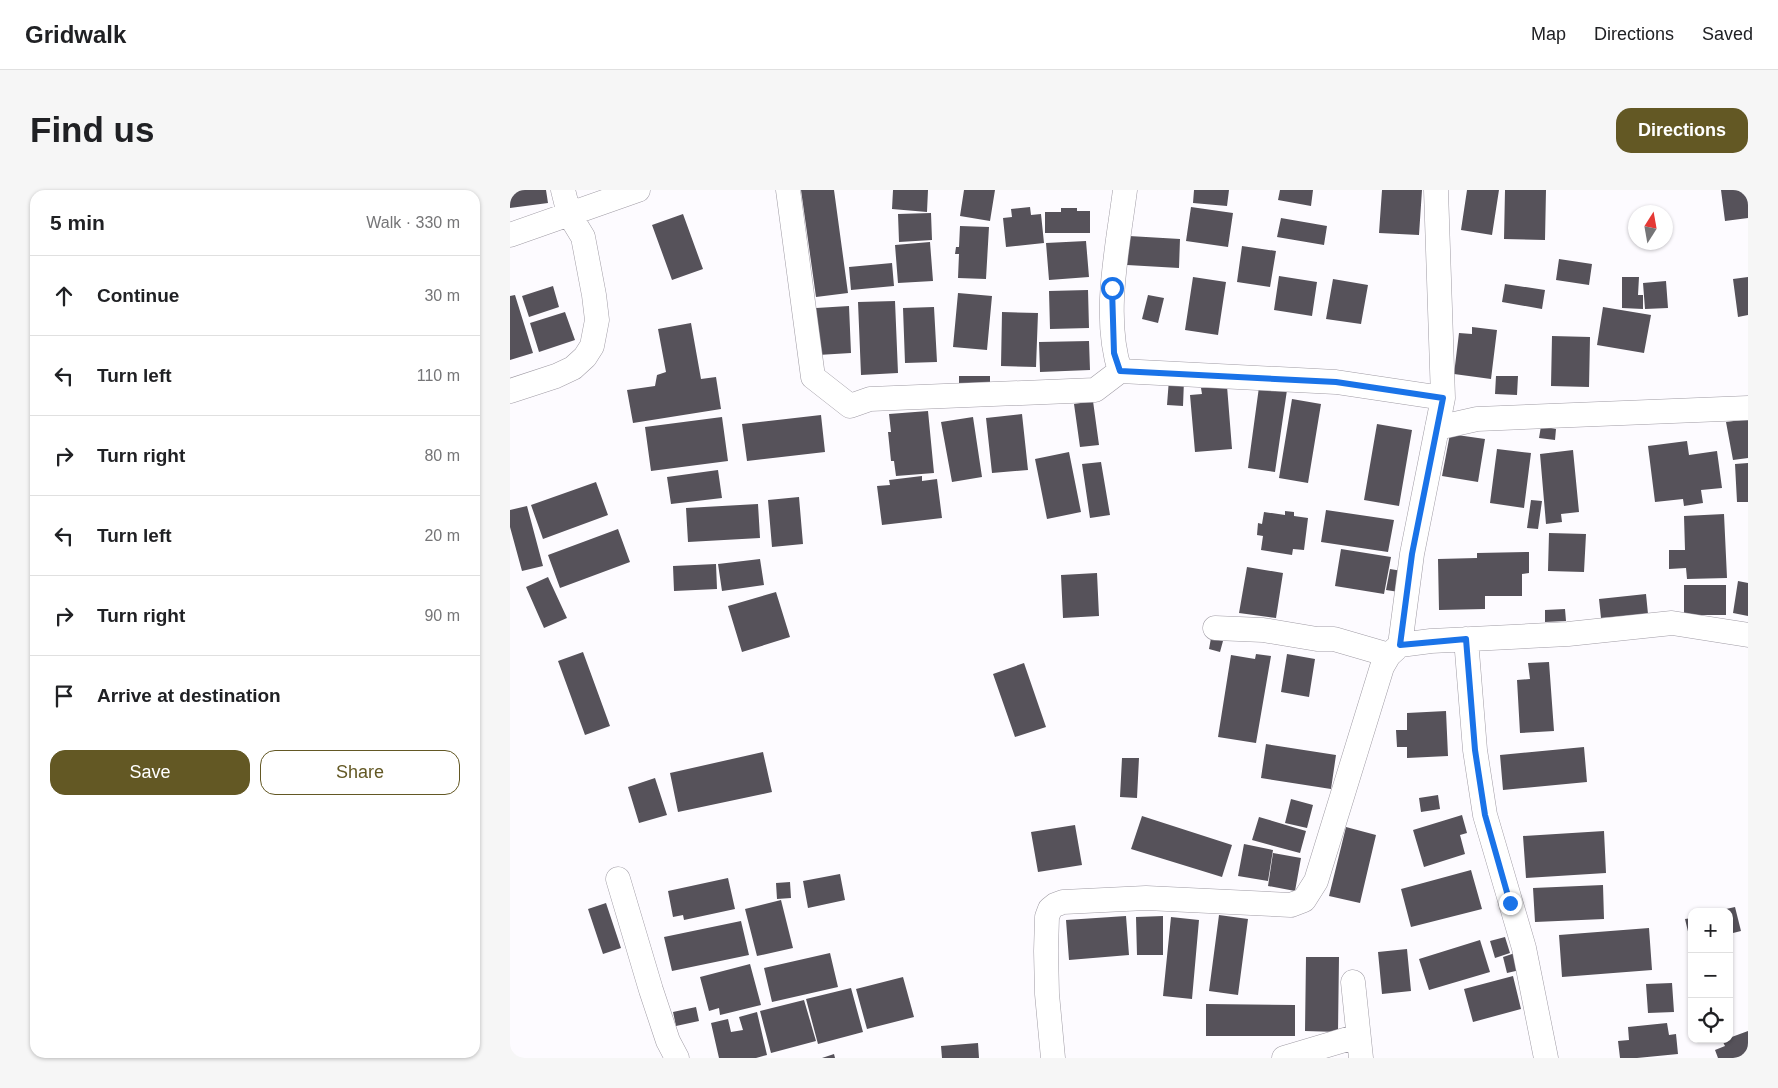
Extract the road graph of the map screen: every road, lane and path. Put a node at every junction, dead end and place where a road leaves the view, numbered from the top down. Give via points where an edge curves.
1 (563, 190) edge
2 (638, 190) edge
3 (788, 190) edge
4 (1125, 190) edge
5 (1436, 190) edge
6 (595, 206) junction
7 (569, 214) junction
8 (510, 235) edge
9 (583, 237) junction
10 (1120, 371) junction
11 (510, 391) edge
12 (1443, 398) junction
13 (1748, 408) edge
14 (1437, 428) junction
15 (1215, 628) dead end
16 (1748, 635) edge
17 (1466, 639) junction
18 (1394, 650) junction
19 (618, 878) dead end
20 (1353, 982) dead end
21 (1359, 1047) edge
22 (677, 1058) edge
23 (1053, 1058) edge
24 (1284, 1058) edge
25 (1546, 1058) edge

1 - 7 street
2 - 6 street
3 - 10 street via 813,377 850,406 870,399 1095,390
4 - 10 street via 1112,288 1114,353
5 - 12 street
6 - 7 street
6 - 9 street
7 - 8 street
7 - 9 street
9 - 11 street via 597,320 592,346 573,368
10 - 12 street via 1336,382
12 - 14 street
13 - 14 street via 1477,419
14 - 18 street
15 - 18 street via 1334,638
16 - 17 street via 1672,623 1568,634
17 - 18 street
17 - 25 street via 1475,750 1485,815 1524,948
18 - 23 street via 1382,667 1316,881 1304,900 1292,904 1146,898 1063,902 1050,909 1046,951
19 - 22 street via 654,999
20 - 21 street
21 - 24 street

